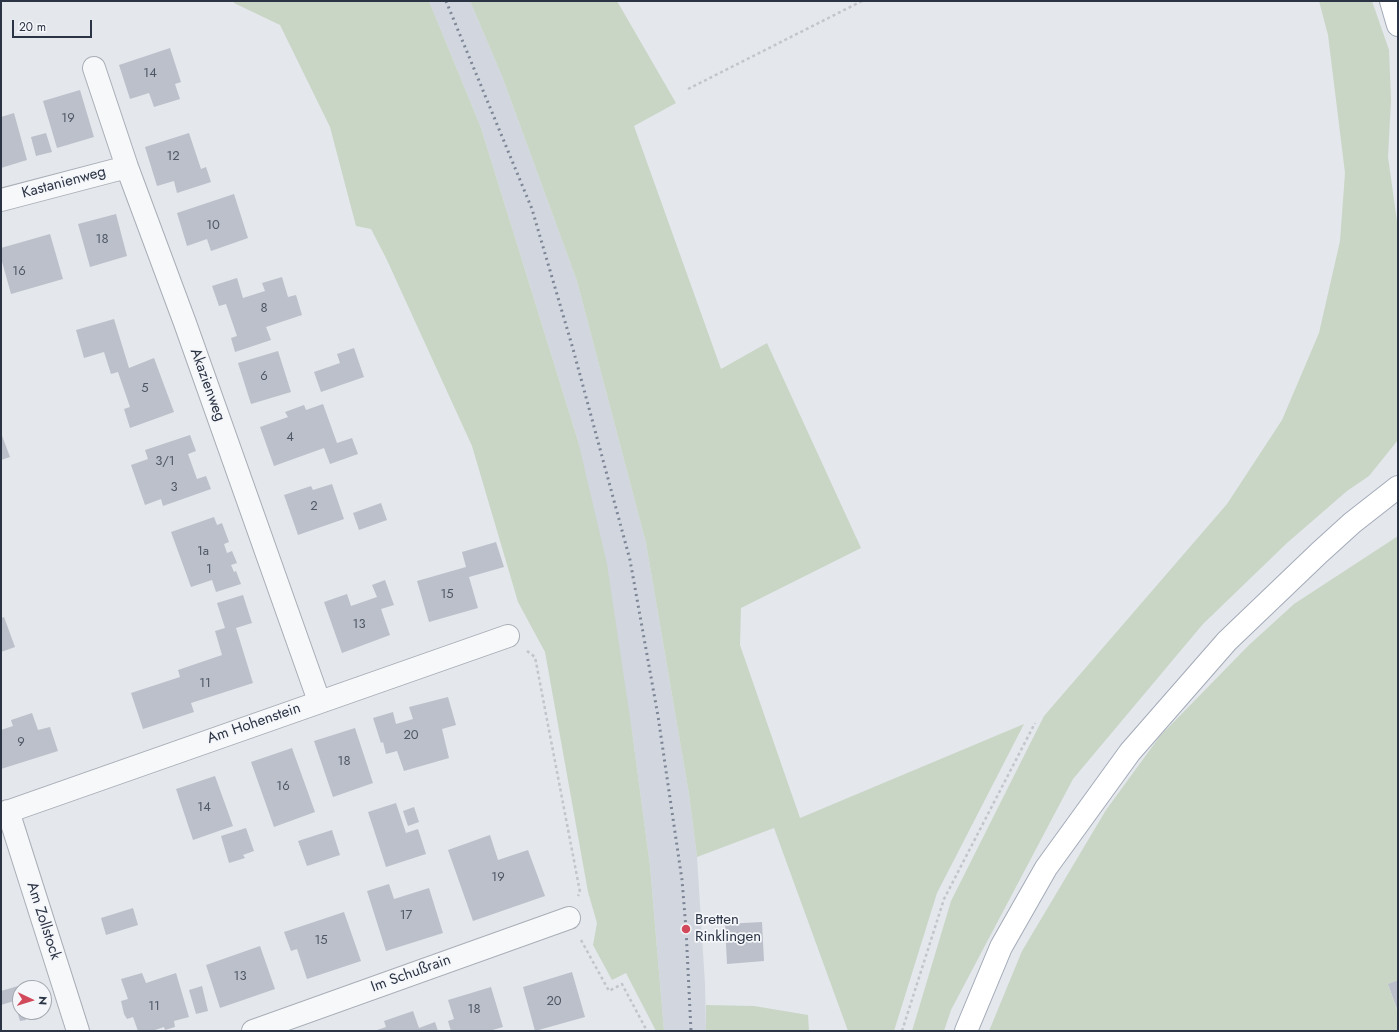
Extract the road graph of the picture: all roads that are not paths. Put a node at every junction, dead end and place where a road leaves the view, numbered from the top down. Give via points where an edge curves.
1 (1391, 1) edge
2 (1398, 26) edge
3 (94, 68) dead end
4 (126, 167) junction
5 (1, 200) edge
6 (1398, 487) edge
7 (508, 636) road end
8 (319, 702) junction
9 (5, 813) edge
10 (569, 918) road end
11 (78, 1031) edge
12 (253, 1031) edge
13 (966, 1031) edge

1 - 2 main road
3 - 4 street, Akazienweg
4 - 5 street, Kastanienweg
4 - 8 street, Akazienweg via 188,331
6 - 13 main road via 1352,523 1227,641 1130,752 1046,868 1001,947
7 - 8 street, Am Hohenstein
8 - 9 street, Am Hohenstein
9 - 11 street, Am Zollstock
10 - 12 street, Im Schußrain

